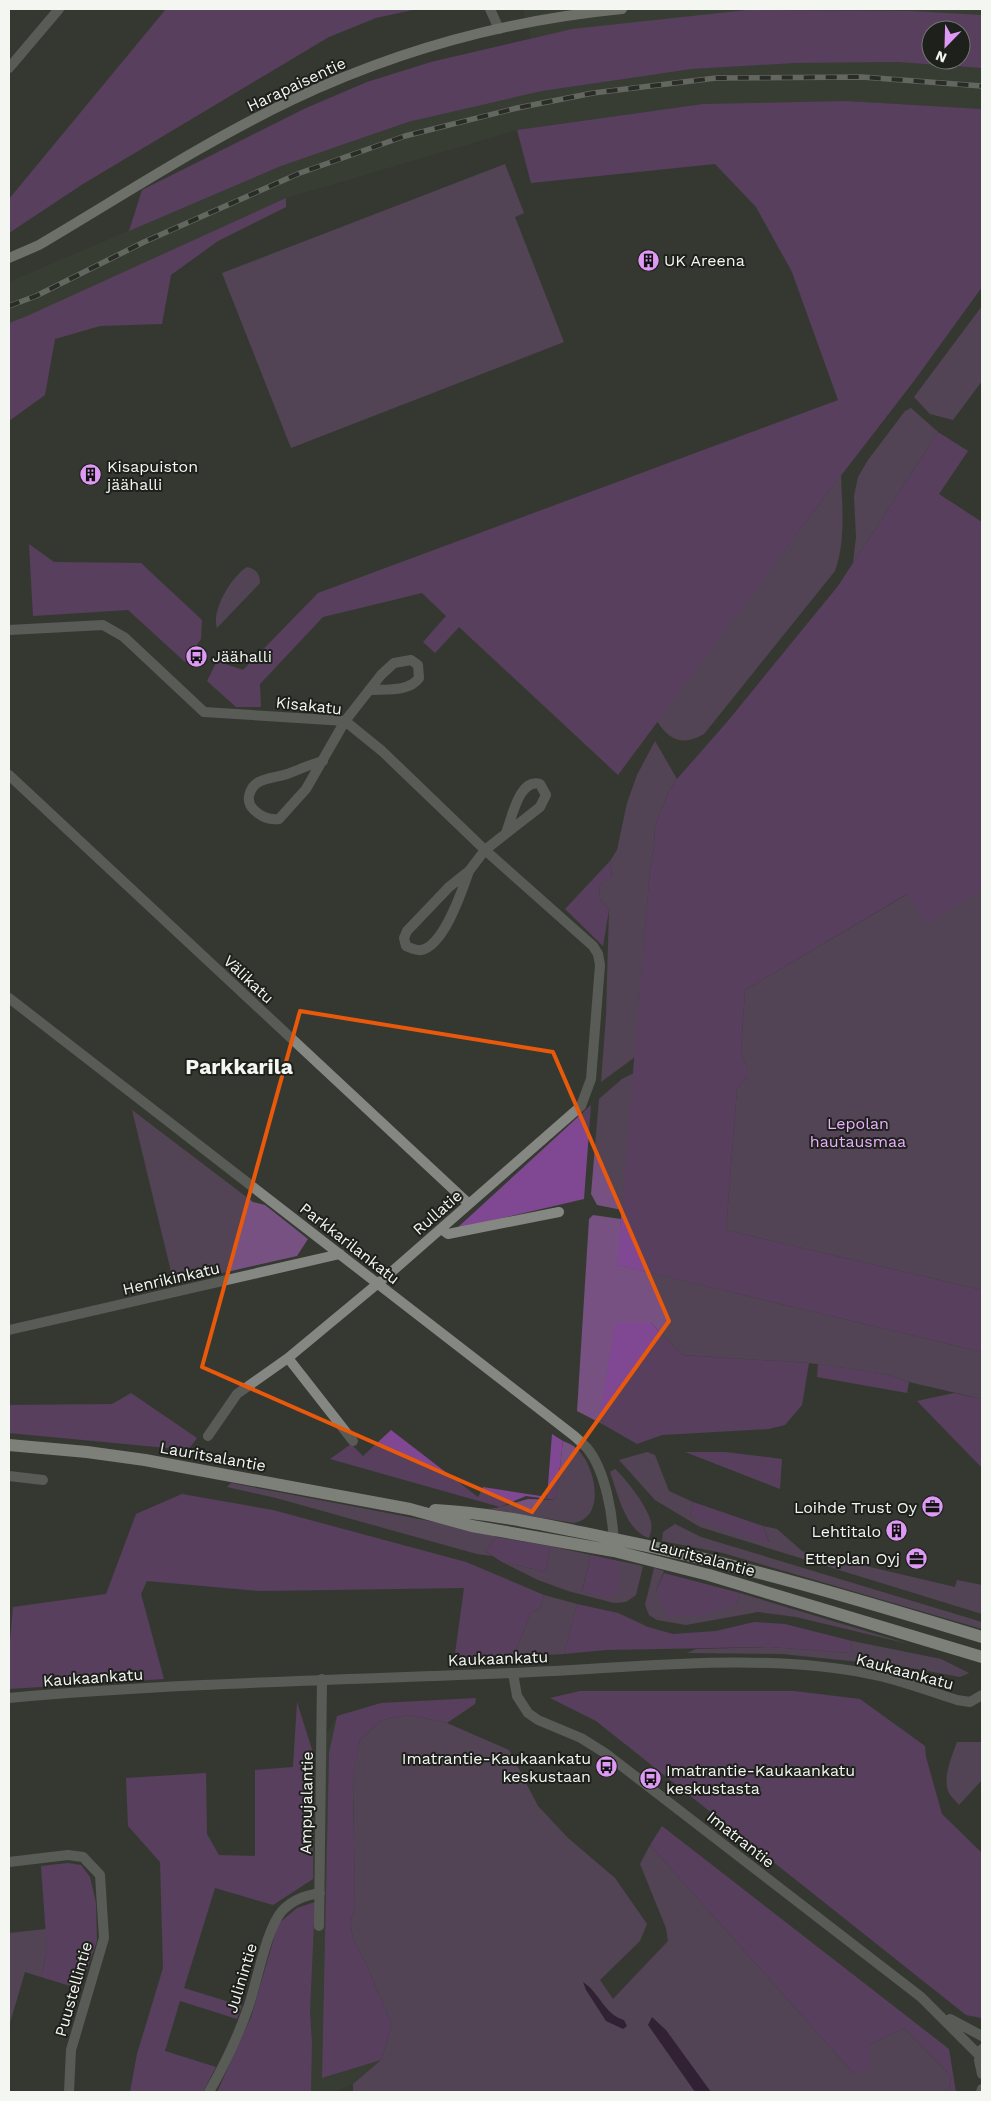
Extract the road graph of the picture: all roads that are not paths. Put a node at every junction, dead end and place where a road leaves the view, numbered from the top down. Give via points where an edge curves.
1 (59, 9) edge
2 (490, 9) edge
3 (622, 9) edge
4 (499, 29) junction
5 (9, 68) edge
6 (9, 258) edge
7 (9, 630) edge
8 (369, 690) junction
9 (345, 721) junction
10 (323, 761) junction
11 (9, 775) edge
12 (506, 833) junction
13 (484, 850) junction
14 (468, 871) junction
15 (600, 965) joint
16 (9, 998) edge
17 (470, 1204) junction
18 (559, 1212) dead end
19 (445, 1232) junction
20 (340, 1254) junction
21 (378, 1283) junction
22 (9, 1330) edge
23 (288, 1358) junction
24 (208, 1436) dead end
25 (353, 1441) dead end
26 (9, 1445) edge
27 (9, 1476) edge
28 (43, 1480) dead end
29 (614, 1545) junction
30 (982, 1637) edge
31 (982, 1657) edge
32 (513, 1673) junction
33 (322, 1679) junction
34 (982, 1695) edge
35 (9, 1698) edge
36 (9, 1862) edge
37 (320, 1893) junction
38 (319, 1926) dead end
39 (938, 2012) junction
40 (982, 2036) edge
41 (981, 2052) edge
42 (982, 2074) edge
43 (69, 2092) edge
44 (209, 2092) edge

1 - 5 street
2 - 4 street
3 - 4 main road, Harapaisentie via 585,12
4 - 6 main road, Harapaisentie via 414,50 292,100 38,245
7 - 9 street, Kisakatu via 103,625 124,637 204,712
8 - 8 street via 415,684 419,678 418,665 411,660 394,663
8 - 9 street
9 - 10 street
9 - 13 street, Kisakatu via 382,751
10 - 10 street via 257,783 250,791 252,808 262,817 279,820 306,788
11 - 17 street, Välikatu
12 - 12 street via 544,802 546,794 540,784 527,784
12 - 13 street
13 - 14 street
13 - 15 street, Kisakatu via 593,946
14 - 14 street via 407,931 404,938 406,946 421,950 436,940 460,900
15 - 17 street, Rullatie via 591,1078 580,1106
16 - 20 street, Parkkarilankatu
17 - 19 street, Rullatie
18 - 19 street
19 - 21 street, Rullatie
20 - 21 street, Parkkarilankatu
20 - 22 street, Henrikinkatu
21 - 23 street, Rullatie
21 - 29 street, Parkkarilankatu via 563,1426 589,1450 610,1505
23 - 24 street, Rullatie via 237,1394
23 - 25 street
26 - 29 main road, Lauritsalantie via 145,1460 410,1509 472,1526
27 - 28 street
29 - 30 main road, Lauritsalantie via 722,1562 794,1580
29 - 31 main road, Lauritsalantie
32 - 33 street, Kaukaankatu
32 - 34 street, Kaukaankatu via 784,1664 871,1674 957,1700 970,1702
32 - 39 street, Imatrantie via 517,1696 528,1713 605,1753
33 - 35 street, Kaukaankatu
33 - 37 street, Ampujalantie
36 - 43 street, Puustellintie via 68,1855 83,1857 100,1875 104,1938 71,2050
37 - 38 street, Ampujalantie
37 - 44 street, Julinintie via 306,1895 291,1904 274,1923 249,2007 233,2048
39 - 40 street, Imatrantie
39 - 41 street, Imatrantie
41 - 42 street via 979,2066

